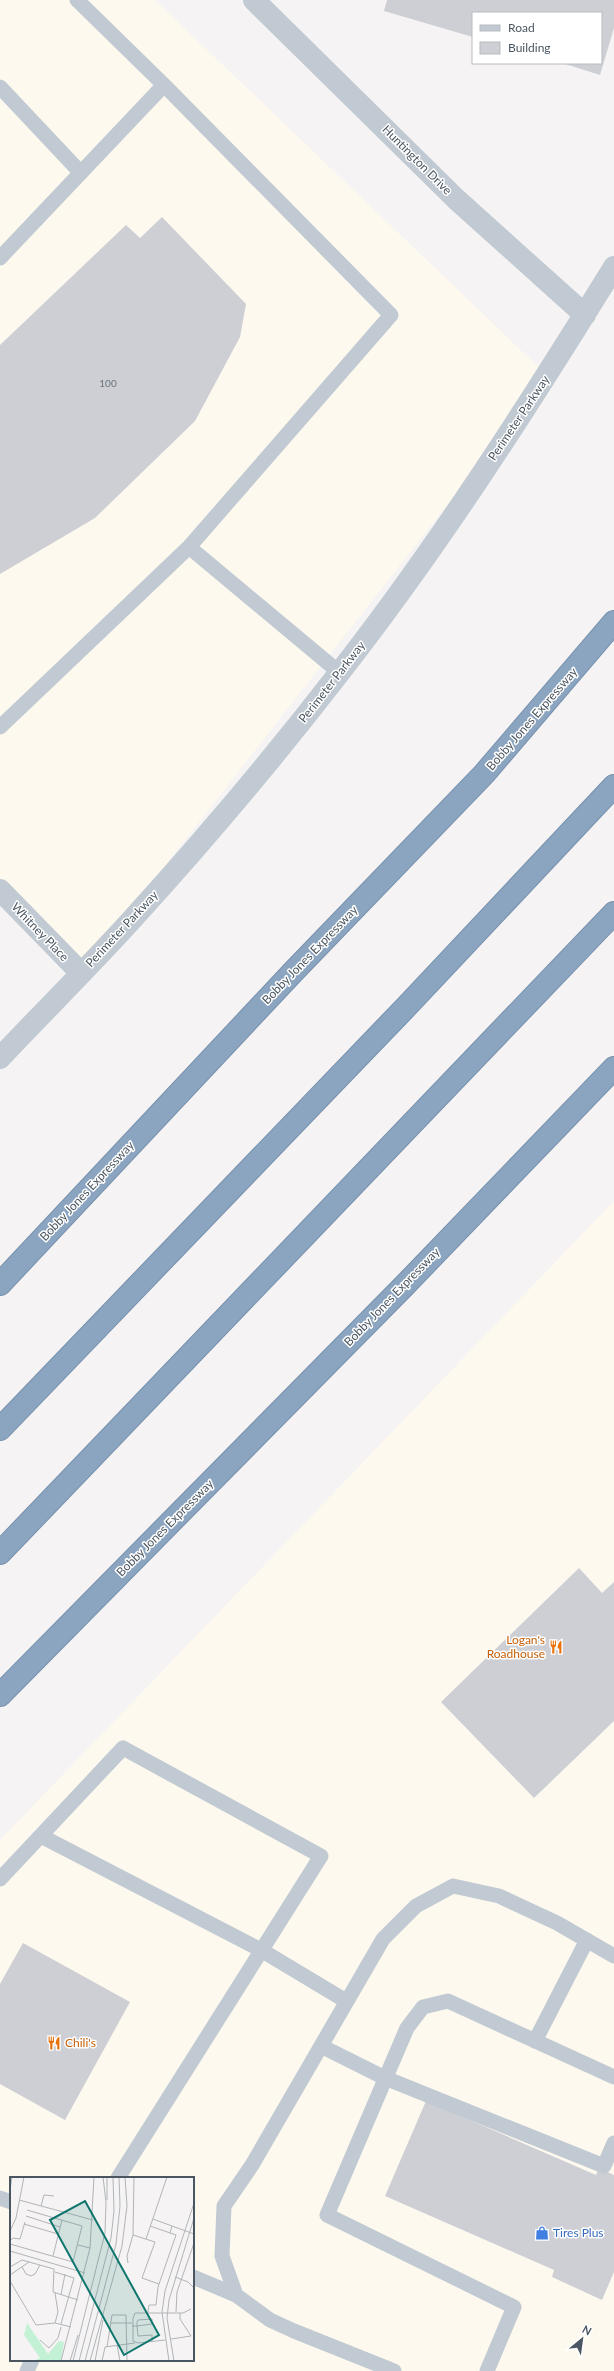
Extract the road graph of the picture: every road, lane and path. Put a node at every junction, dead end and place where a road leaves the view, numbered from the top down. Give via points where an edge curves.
1 (77, 0) edge
2 (254, 0) edge
3 (164, 85) junction
4 (0, 87) edge
5 (81, 173) junction
6 (1, 254) edge
7 (614, 267) edge
8 (585, 315) junction
9 (189, 547) junction
10 (614, 622) edge
11 (340, 673) junction
12 (0, 727) edge
13 (614, 786) edge
14 (0, 890) edge
15 (614, 913) edge
16 (81, 973) junction
17 (0, 1058) edge
18 (614, 1068) edge
19 (0, 1284) edge
20 (0, 1428) edge
21 (0, 1554) edge
22 (0, 1695) edge
23 (41, 1836) junction
24 (0, 1880) edge
25 (587, 1940) junction
26 (261, 1950) junction
27 (614, 1956) edge
28 (346, 2001) junction
29 (536, 2042) junction
30 (320, 2046) junction
31 (614, 2077) edge
32 (385, 2078) junction
33 (614, 2143) edge
34 (119, 2177) edge
35 (0, 2198) edge
36 (10, 2202) edge
37 (194, 2277) edge
38 (236, 2295) junction
39 (32, 2361) edge
40 (28, 2371) edge
41 (394, 2371) edge
42 (487, 2371) edge

1 - 3 lane
2 - 8 street, Huntington Drive via 456,199
3 - 5 lane
3 - 9 lane via 391,315
4 - 5 lane
5 - 6 lane
7 - 8 street, Perimeter Parkway
8 - 11 street, Perimeter Parkway via 548,376 442,534
9 - 11 lane
9 - 12 lane
10 - 19 highway, Bobby Jones Expressway via 484,774 299,966
11 - 16 street, Perimeter Parkway via 222,818
13 - 20 highway
14 - 16 street, Whitney Place
15 - 21 highway
16 - 17 street, Perimeter Parkway
18 - 22 highway, Bobby Jones Expressway via 403,1287
23 - 24 lane
23 - 26 lane
23 - 26 lane via 123,1748 321,1856
25 - 27 lane
25 - 28 lane via 557,1922 499,1896 453,1886 416,1906 382,1939
25 - 29 lane
26 - 28 lane
26 - 34 lane
28 - 30 lane
29 - 31 lane
29 - 32 lane via 448,2001 442,2002 423,2007 407,2028
30 - 32 lane
30 - 38 lane via 252,2165 224,2206 222,2256
32 - 33 lane via 604,2166
32 - 42 lane via 327,2215 514,2307
35 - 36 lane
37 - 38 lane
38 - 41 lane via 270,2320
39 - 40 lane

